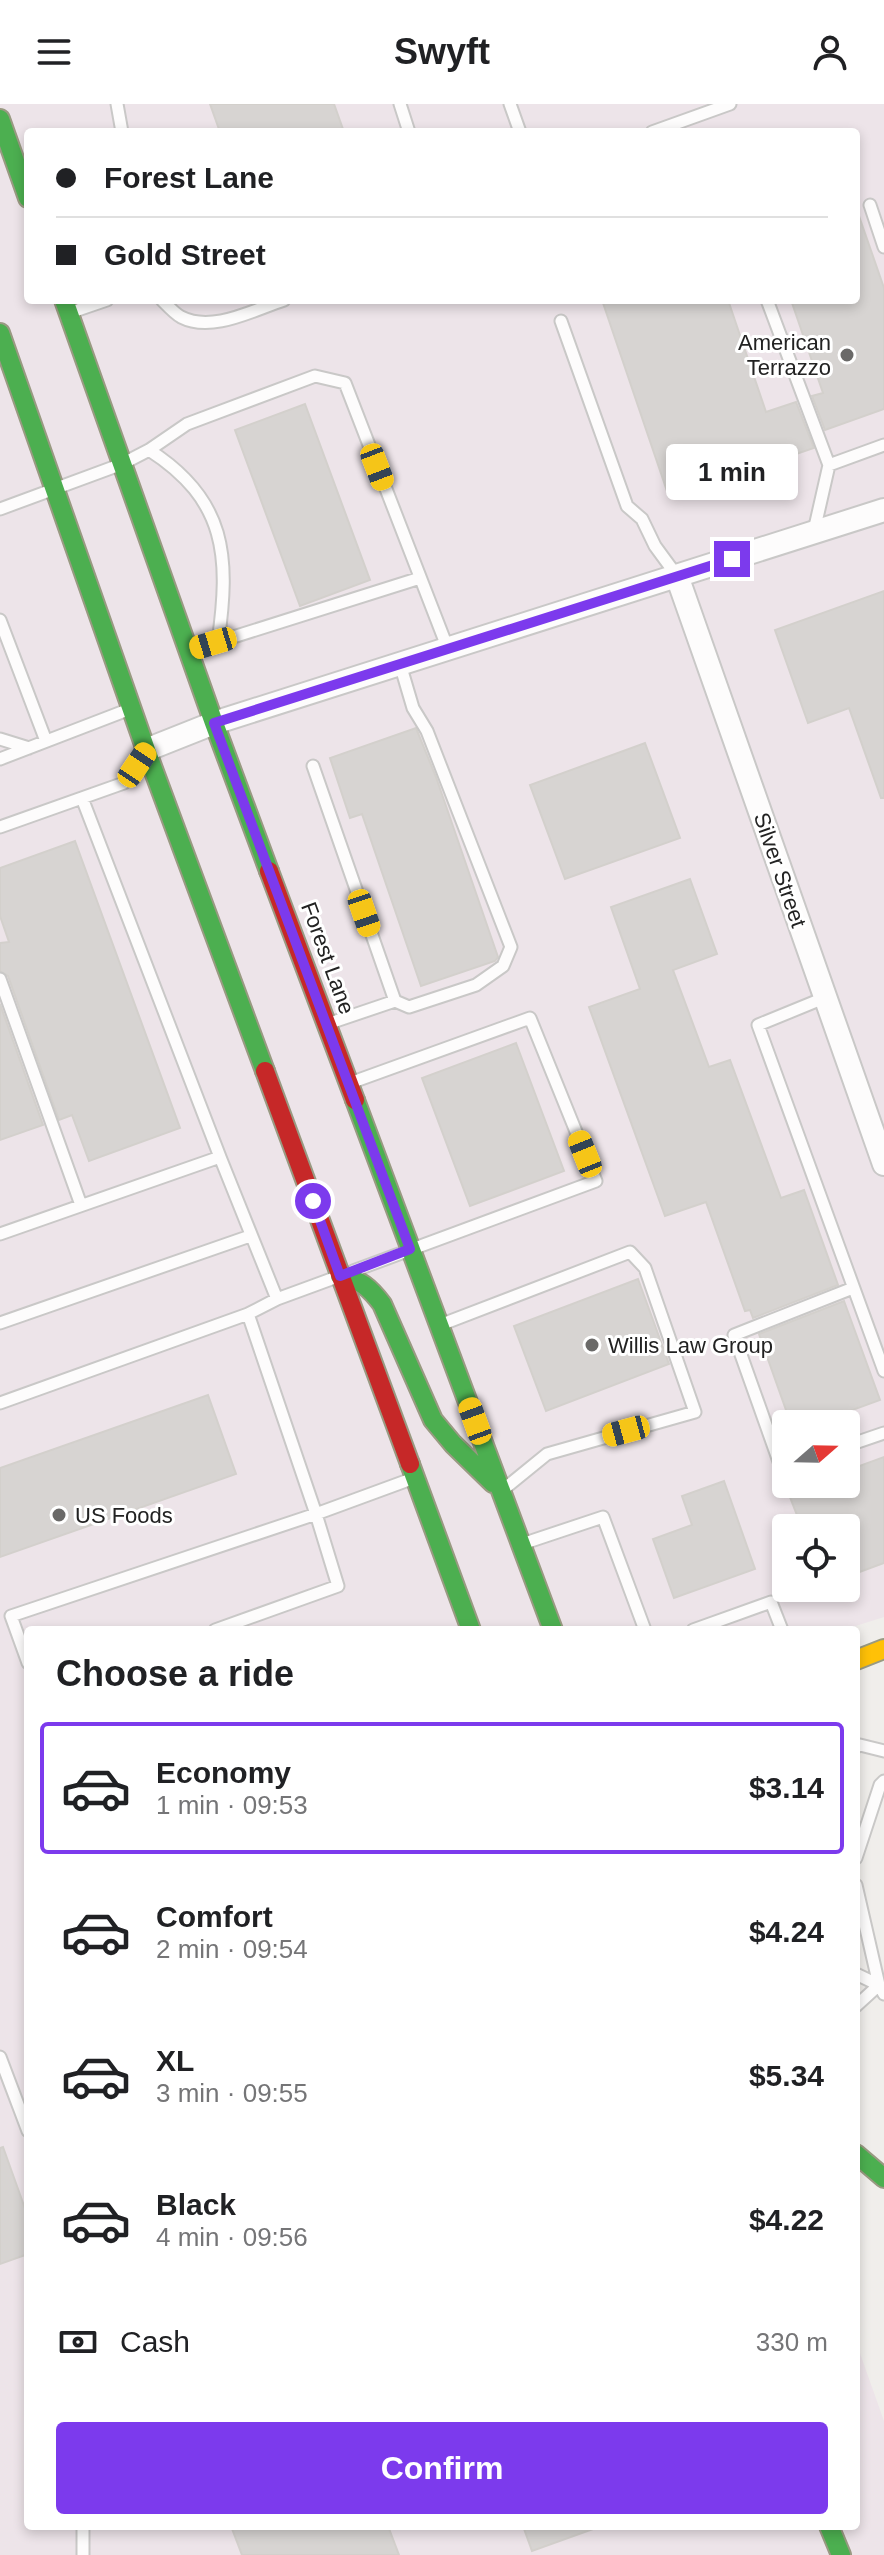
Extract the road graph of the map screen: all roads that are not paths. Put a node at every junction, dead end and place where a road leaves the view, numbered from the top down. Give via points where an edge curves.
1 (117, 104) edge
2 (400, 104) edge
3 (510, 104) edge
4 (730, 104) edge
5 (0, 119) edge
6 (121, 128) edge
7 (408, 128) edge
8 (519, 128) edge
9 (663, 128) edge
10 (24, 187) edge
11 (870, 205) dead end
12 (884, 247) edge
13 (166, 304) edge
14 (272, 304) edge
15 (769, 304) edge
16 (66, 306) edge
17 (561, 321) dead end
18 (0, 333) edge
19 (884, 445) edge
20 (149, 450) junction
21 (122, 464) junction
22 (829, 465) junction
23 (55, 489) junction
24 (0, 509) edge
25 (884, 510) edge
26 (814, 532) junction
27 (677, 576) junction
28 (420, 578) junction
29 (0, 620) edge
30 (218, 642) junction
31 (448, 649) junction
32 (189, 651) junction
33 (400, 664) junction
34 (132, 709) junction
35 (214, 723) junction
36 (0, 739) edge
37 (46, 741) junction
38 (29, 748) junction
39 (146, 750) junction
40 (0, 759) edge
41 (313, 766) dead end
42 (82, 798) junction
43 (0, 827) edge
44 (0, 979) edge
45 (824, 998) junction
46 (395, 1001) junction
47 (327, 1024) junction
48 (349, 1084) junction
49 (220, 1157) junction
50 (884, 1164) edge
51 (81, 1205) junction
52 (0, 1234) edge
53 (250, 1236) junction
54 (410, 1249) junction
55 (340, 1276) junction
56 (853, 1288) junction
57 (277, 1299) junction
58 (248, 1314) junction
59 (0, 1323) edge
60 (439, 1325) junction
61 (884, 1371) edge
62 (0, 1403) edge
63 (884, 1433) edge
64 (860, 1441) edge
65 (772, 1442) edge
66 (415, 1477) junction
67 (501, 1491) junction
68 (316, 1514) junction
69 (521, 1545) junction
70 (226, 1626) edge
71 (470, 1626) edge
72 (551, 1626) edge
73 (644, 1626) edge
74 (704, 1626) edge
75 (780, 1626) edge
76 (884, 1649) edge
77 (24, 1652) edge
78 (860, 1658) edge
79 (860, 1745) edge
80 (884, 1751) edge
81 (884, 1781) edge
82 (860, 1846) edge
83 (860, 1901) edge
84 (860, 1976) edge
85 (882, 1989) edge
86 (860, 2003) edge
87 (0, 2057) edge
88 (24, 2120) edge
89 (860, 2158) edge
90 (860, 2175) edge
91 (884, 2179) edge
92 (83, 2530) edge
93 (831, 2530) edge
94 (83, 2555) edge
95 (841, 2555) edge

1 - 6 lane
2 - 7 lane
3 - 8 lane
4 - 9 lane
5 - 10 main road
11 - 12 lane
13 - 14 lane via 179,316 199,322 220,321
15 - 22 lane
16 - 21 main road, Forest Lane
17 - 27 lane via 627,506 642,519
18 - 23 main road
19 - 22 lane
20 - 21 lane
20 - 28 lane via 187,424 315,376 345,383
20 - 30 lane via 194,488 221,541 225,568
21 - 23 lane
21 - 32 main road, Forest Lane
22 - 26 lane
23 - 24 lane
23 - 34 main road
25 - 26 street
26 - 27 street
27 - 31 street
27 - 45 street, Silver Street
28 - 30 lane
28 - 31 lane
29 - 37 lane
30 - 32 lane
31 - 33 street
32 - 35 main road, Forest Lane
33 - 35 street
33 - 46 lane via 511,947 503,966 476,985 409,1007
34 - 37 lane
34 - 39 main road
35 - 39 street
35 - 47 main road, Forest Lane
36 - 38 lane
37 - 38 lane
38 - 40 lane
39 - 42 lane via 124,783
39 - 55 main road
41 - 46 lane
42 - 43 lane
42 - 49 lane
44 - 51 lane
45 - 50 street, Silver Street
45 - 56 lane via 758,1025
46 - 47 lane
47 - 48 main road, Forest Lane
48 - 54 main road, Forest Lane
48 - 54 lane via 530,1018 596,1181
49 - 51 lane
49 - 53 lane
51 - 52 lane
53 - 57 lane
53 - 59 lane
54 - 55 lane
54 - 60 main road, Forest Lane
55 - 57 lane
55 - 66 main road
55 - 67 main road via 360,1280 377,1296 433,1421
56 - 61 lane
56 - 65 lane via 734,1335
57 - 58 lane
58 - 62 lane
58 - 68 lane
60 - 67 main road, Forest Lane
60 - 67 lane via 630,1252 645,1268 695,1412 547,1454
63 - 64 lane
66 - 68 lane
66 - 71 main road
67 - 69 main road, Forest Lane
68 - 70 lane via 338,1586
68 - 77 lane via 11,1616
69 - 72 main road, Forest Lane
69 - 73 lane via 603,1517
74 - 75 lane via 771,1602
76 - 78 main road
79 - 80 lane
81 - 82 lane
83 - 85 lane
84 - 85 lane
85 - 86 lane
87 - 88 lane
89 - 91 main road
90 - 91 main road
92 - 94 lane
93 - 95 main road

